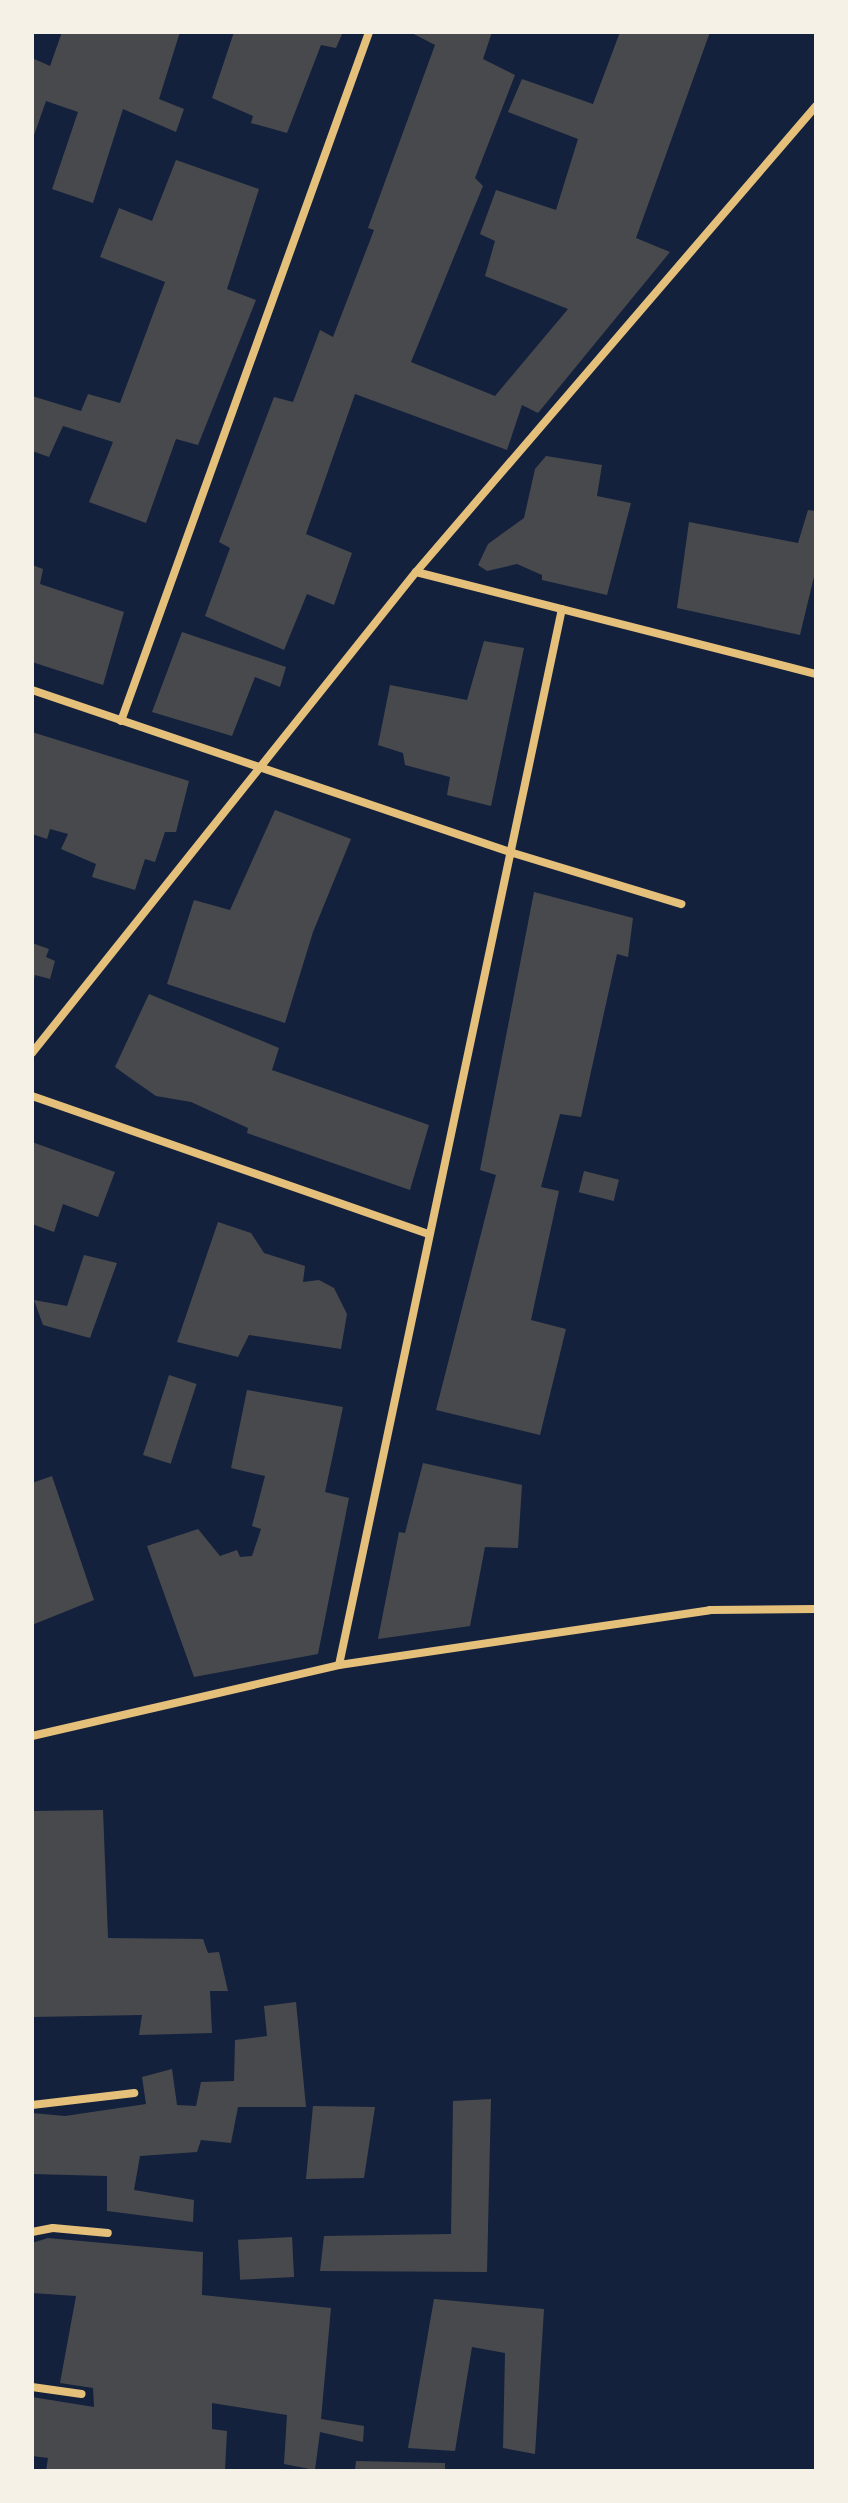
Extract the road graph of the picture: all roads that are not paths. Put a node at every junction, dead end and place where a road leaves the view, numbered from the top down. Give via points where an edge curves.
1 (369, 32) edge
2 (816, 106) edge
3 (416, 572) junction
4 (562, 609) junction
5 (816, 674) edge
6 (32, 690) edge
7 (121, 721) junction
8 (263, 768) junction
9 (513, 853) junction
10 (681, 904) dead end
11 (32, 1053) edge
12 (32, 1096) edge
13 (428, 1234) junction
14 (816, 1609) edge
15 (339, 1665) junction
16 (32, 1736) edge
17 (134, 2093) dead end
18 (32, 2105) edge
19 (32, 2232) edge
20 (108, 2233) dead end
21 (32, 2387) edge
22 (82, 2394) dead end

1 - 7 street
2 - 3 street
3 - 4 street
3 - 8 street
4 - 5 street
4 - 9 street
6 - 7 street
7 - 8 street
8 - 9 street
8 - 11 street
9 - 10 street
9 - 13 street
12 - 13 street
13 - 15 street
14 - 15 street via 710,1610
15 - 16 street
17 - 18 street
19 - 20 street via 53,2228
21 - 22 street

